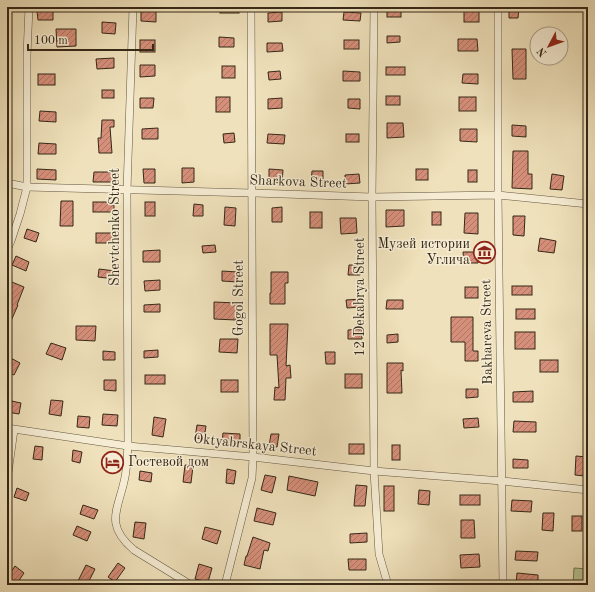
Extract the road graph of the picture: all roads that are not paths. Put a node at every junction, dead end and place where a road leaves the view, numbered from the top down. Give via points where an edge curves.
1 (29, 7) edge
2 (133, 7) edge
3 (251, 7) edge
4 (374, 7) edge
5 (498, 7) edge
6 (7, 183) edge
7 (27, 187) junction
8 (127, 190) junction
9 (252, 193) junction
10 (498, 196) junction
11 (372, 198) junction
12 (588, 204) edge
13 (7, 250) edge
14 (10, 429) edge
15 (128, 446) junction
16 (253, 457) junction
17 (374, 471) junction
18 (7, 480) edge
19 (502, 481) junction
20 (588, 490) edge
21 (191, 585) edge
22 (225, 585) edge
23 (388, 585) edge
24 (502, 585) edge

1 - 7 street
2 - 8 street, Shevtchenko Street
3 - 9 street, Gogol Street
4 - 11 street, 12 Dekabrya Street
5 - 10 street, Bakhareva Street
6 - 7 street, Sharkova Street
7 - 8 street, Sharkova Street
7 - 13 street
8 - 9 street, Sharkova Street
8 - 15 street, Shevtchenko Street
9 - 11 street, Sharkova Street
9 - 16 street, Gogol Street
10 - 11 street, Sharkova Street
10 - 12 street, Sharkova Street
10 - 19 street, Bakhareva Street
11 - 17 street, 12 Dekabrya Street
14 - 15 street, Oktyabrskaya Street
14 - 18 street
15 - 16 street, Oktyabrskaya Street
15 - 21 street, Shevtchenko Street via 126,476 115,517 116,527 134,550
16 - 17 street, Oktyabrskaya Street
16 - 22 street, Gogol Street via 252,478
17 - 19 street, Oktyabrskaya Street
17 - 23 street, 12 Dekabrya Street via 379,554
19 - 20 street, Oktyabrskaya Street
19 - 24 street, Bakhareva Street

